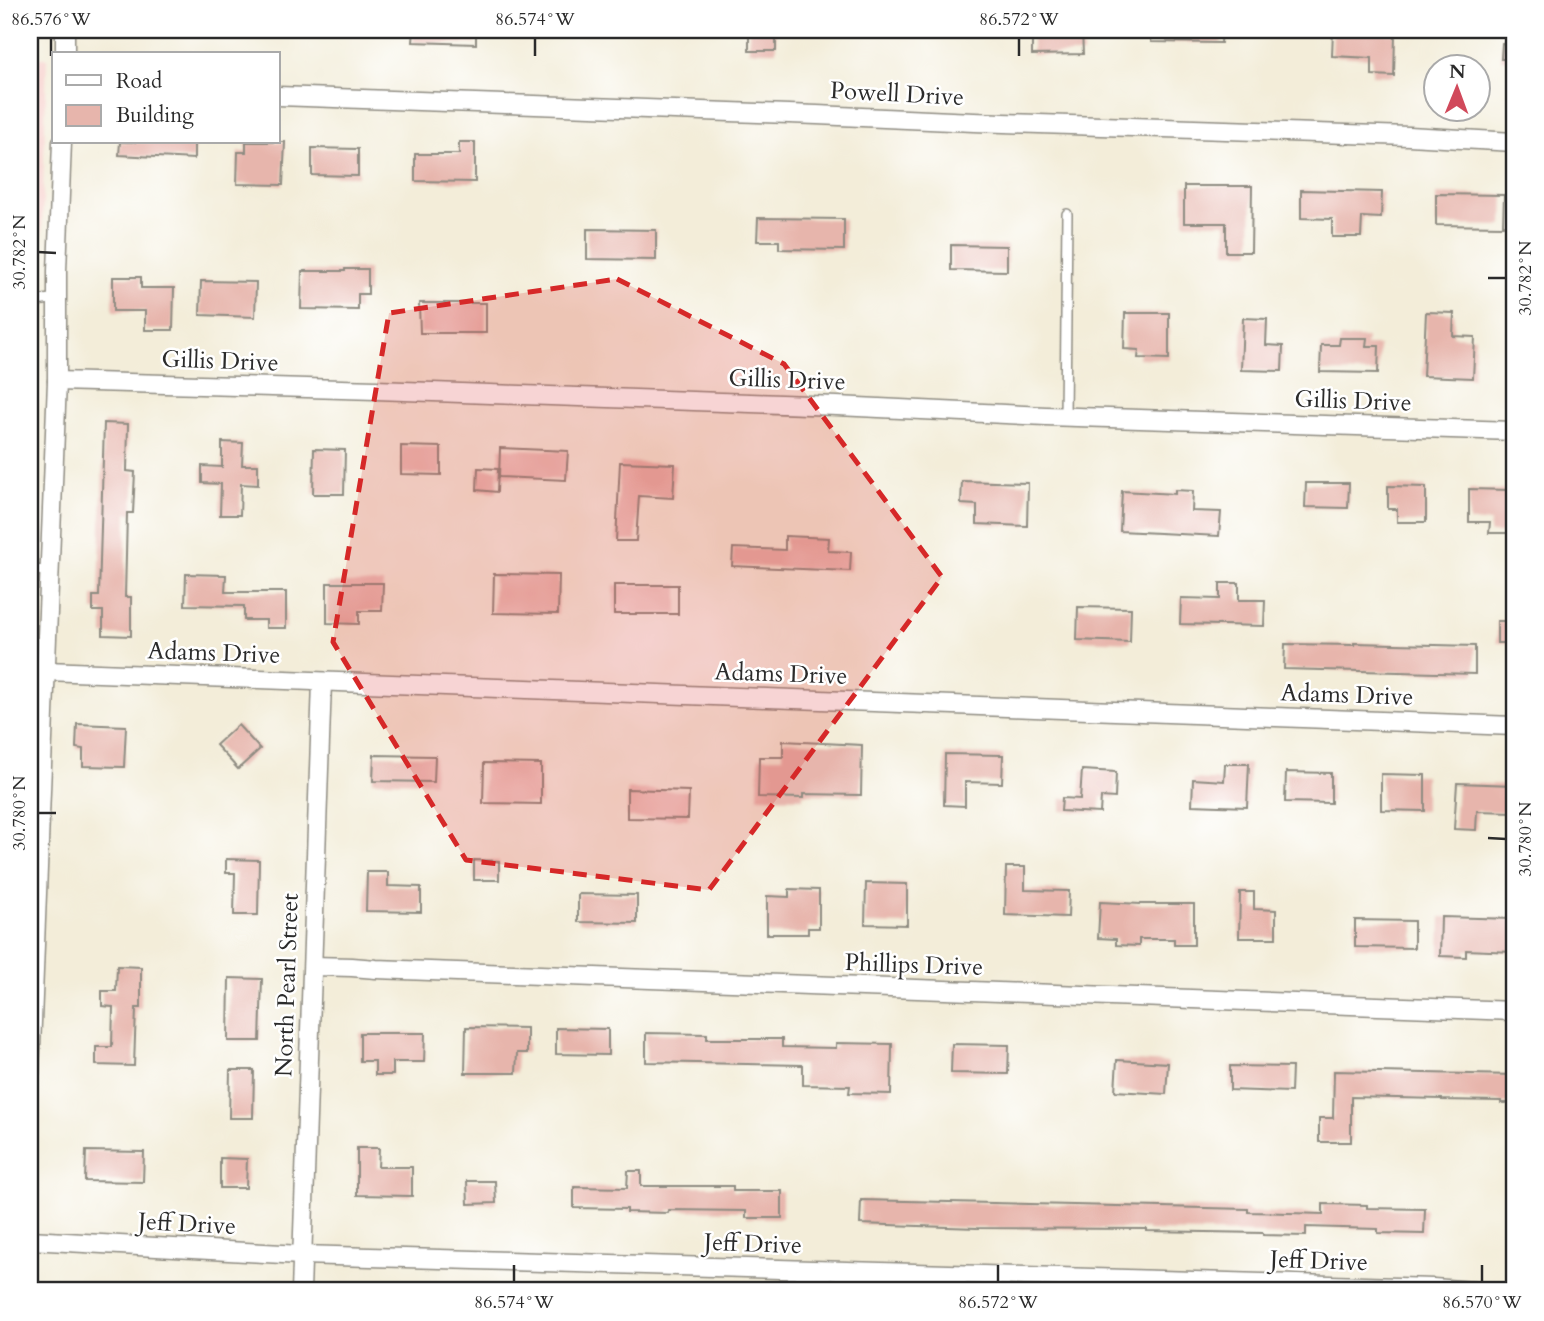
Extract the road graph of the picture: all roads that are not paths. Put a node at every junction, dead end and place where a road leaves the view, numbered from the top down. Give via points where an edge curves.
1 (65, 30) edge
2 (65, 52) edge
3 (280, 96) edge
4 (1514, 142) edge
5 (62, 144) edge
6 (1067, 214) dead end
7 (57, 298) junction
8 (30, 302) edge
9 (57, 381) junction
10 (1065, 417) junction
11 (1514, 431) edge
12 (30, 570) edge
13 (49, 571) junction
14 (40, 661) edge
15 (322, 681) junction
16 (1514, 726) edge
17 (313, 967) junction
18 (32, 978) edge
19 (1514, 1011) edge
20 (30, 1073) edge
21 (30, 1240) edge
22 (302, 1255) junction
23 (301, 1291) edge
24 (1474, 1291) edge

1 - 2 street
3 - 4 street, Powell Drive
5 - 7 street
6 - 10 lane
7 - 8 lane
7 - 9 street
9 - 10 street, Gillis Drive
9 - 13 street
10 - 11 street, Gillis Drive
12 - 13 lane
13 - 14 street
14 - 15 street, Adams Drive
14 - 18 street
15 - 16 street, Adams Drive
15 - 17 street, North Pearl Street
17 - 19 street, Phillips Drive
17 - 22 street, North Pearl Street
18 - 20 street
21 - 22 street, Jeff Drive
22 - 23 street, North Pearl Street
22 - 24 street, Jeff Drive

